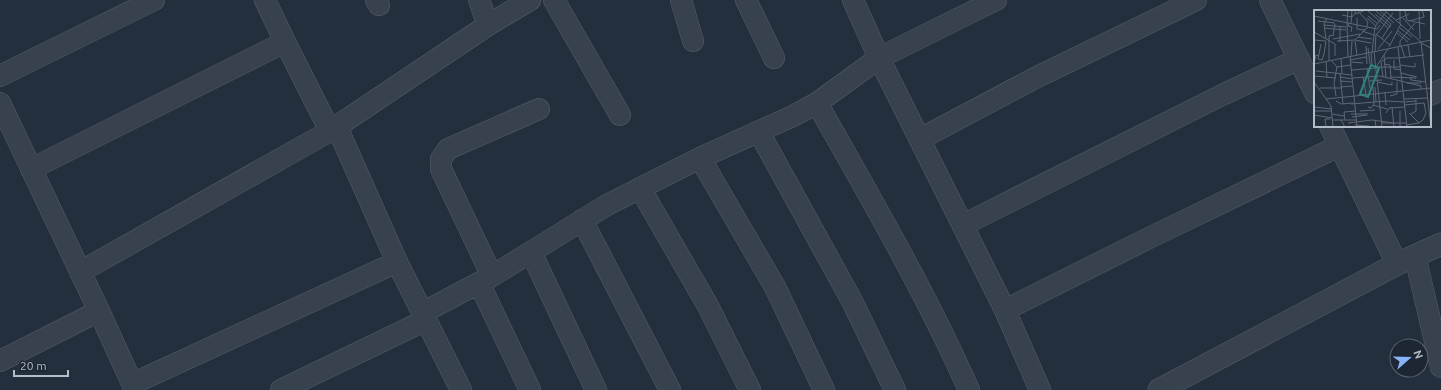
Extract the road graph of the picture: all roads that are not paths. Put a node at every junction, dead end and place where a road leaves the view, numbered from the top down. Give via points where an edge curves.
1 (154, 0) edge
2 (265, 0) edge
3 (479, 0) edge
4 (530, 0) edge
5 (554, 0) edge
6 (681, 0) edge
7 (746, 0) edge
8 (853, 0) edge
9 (996, 0) edge
10 (1196, 0) edge
11 (1270, 0) edge
12 (488, 25) junction
13 (693, 41) dead end
14 (285, 42) junction
15 (774, 58) dead end
16 (879, 58) junction
17 (1299, 59) junction
18 (0, 76) edge
19 (1441, 90) edge
20 (1314, 91) edge
21 (1431, 95) edge
22 (0, 103) edge
23 (817, 103) junction
24 (539, 109) dead end
25 (620, 115) dead end
26 (1330, 127) edge
27 (333, 129) junction
28 (759, 132) junction
29 (920, 139) junction
30 (1339, 146) junction
31 (700, 158) junction
32 (31, 169) junction
33 (640, 188) junction
34 (582, 220) junction
35 (963, 224) junction
36 (530, 252) junction
37 (1424, 254) edge
38 (397, 262) junction
39 (80, 272) junction
40 (485, 279) junction
41 (1005, 310) junction
42 (99, 311) junction
43 (424, 317) junction
44 (0, 361) edge
45 (1441, 367) edge
46 (133, 387) edge
47 (281, 390) edge
48 (461, 390) edge
49 (530, 390) edge
50 (596, 390) edge
51 (670, 390) edge
52 (750, 390) edge
53 (824, 390) edge
54 (895, 390) edge
55 (969, 390) edge
56 (1040, 390) edge
57 (1159, 390) edge

1 - 18 street
2 - 14 street
3 - 12 street
4 - 12 street
5 - 25 street
6 - 13 street
7 - 15 street
8 - 16 street
9 - 16 street
10 - 29 street
11 - 17 street
12 - 27 street
14 - 27 street
14 - 32 street
16 - 23 street
16 - 29 street
17 - 20 street
17 - 35 street
19 - 21 street
22 - 32 street
23 - 28 street
23 - 55 street via 897,246
24 - 40 street via 448,149 441,159 441,169
26 - 30 street
27 - 38 street
27 - 39 street
28 - 31 street
28 - 54 street via 852,301
29 - 35 street
30 - 37 street
30 - 41 street
31 - 33 street
31 - 53 street via 775,287
32 - 39 street
33 - 34 street
33 - 52 street via 708,306
34 - 36 street
34 - 51 street
35 - 41 street
36 - 40 street
36 - 50 street
37 - 45 street
37 - 57 street
38 - 43 street
38 - 46 street
39 - 42 street
40 - 43 street
40 - 49 street
41 - 56 street
42 - 44 street
42 - 46 street
43 - 47 street
43 - 48 street

